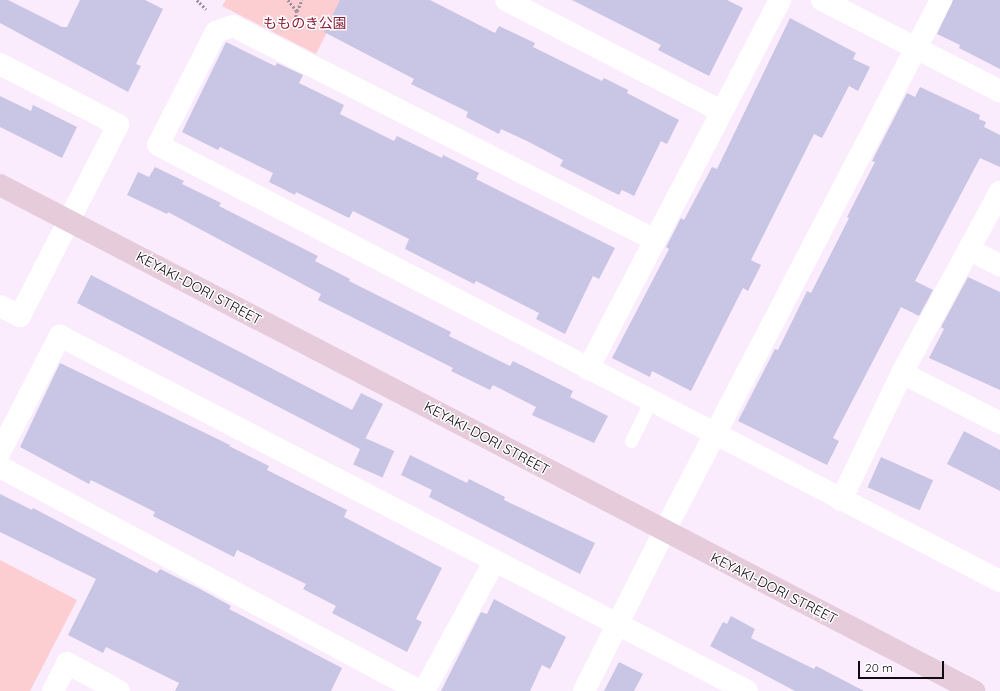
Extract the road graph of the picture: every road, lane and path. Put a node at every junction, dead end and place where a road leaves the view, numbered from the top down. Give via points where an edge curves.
1 (302, 0) edge
2 (506, 0) edge
3 (780, 0) edge
4 (822, 0) edge
5 (941, 0) edge
6 (296, 11) dead end
7 (916, 49) junction
8 (0, 64) edge
9 (1000, 91) edge
10 (721, 111) junction
11 (0, 185) edge
12 (1000, 192) edge
13 (70, 222) junction
14 (655, 240) junction
15 (970, 250) junction
16 (1000, 265) edge
17 (0, 306) edge
18 (588, 369) junction
19 (902, 373) junction
20 (651, 400) junction
21 (1000, 423) edge
22 (716, 435) junction
23 (632, 441) dead end
24 (0, 452) edge
25 (0, 467) edge
26 (841, 500) junction
27 (665, 530) junction
28 (494, 562) junction
29 (1000, 581) edge
30 (618, 625) junction
31 (740, 689) edge
32 (53, 691) edge
33 (119, 691) edge
34 (420, 691) edge
35 (424, 691) edge
36 (584, 691) edge
37 (974, 691) edge

1 - 6 path
2 - 10 street
3 - 10 street
4 - 7 street
5 - 7 street
7 - 9 street
7 - 22 street
8 - 13 street via 118,125
10 - 14 street
11 - 13 main road, KEYAKI-DORI STREET
12 - 15 street
13 - 17 street via 20,316
13 - 27 main road, KEYAKI-DORI STREET
14 - 18 street
14 - 18 street via 233,26 216,32 158,145
15 - 16 street
15 - 19 street
18 - 20 street
19 - 21 street
19 - 26 street
20 - 22 street
20 - 23 lane
22 - 26 street
22 - 27 street
24 - 28 street via 60,336
25 - 34 street
26 - 29 street
27 - 30 street
27 - 37 main road, KEYAKI-DORI STREET
28 - 30 street
28 - 35 street
30 - 31 street
30 - 36 street
32 - 33 street via 67,663

